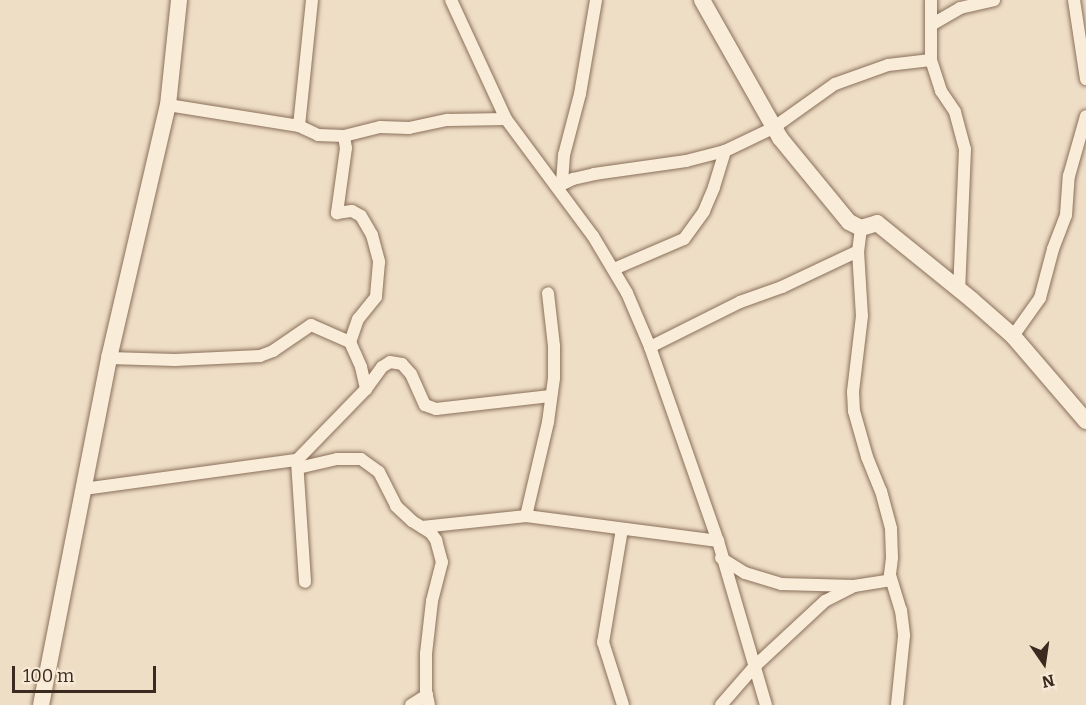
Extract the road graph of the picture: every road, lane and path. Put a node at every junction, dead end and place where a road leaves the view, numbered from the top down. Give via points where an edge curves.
1 (179, 0) edge
2 (312, 0) edge
3 (451, 0) edge
4 (596, 0) edge
5 (702, 0) edge
6 (931, 0) edge
7 (994, 0) edge
8 (1074, 0) edge
9 (932, 24) junction
10 (931, 60) junction
11 (1086, 79) edge
12 (168, 105) junction
13 (1086, 116) edge
14 (506, 119) junction
15 (299, 126) junction
16 (773, 128) junction
17 (344, 136) junction
18 (725, 151) junction
19 (559, 185) junction
20 (861, 228) junction
21 (858, 251) junction
22 (614, 269) junction
23 (959, 290) junction
24 (548, 293) dead end
25 (1013, 336) junction
26 (350, 342) junction
27 (650, 347) junction
28 (109, 358) junction
29 (366, 389) junction
30 (550, 396) junction
31 (1086, 422) edge
32 (298, 464) junction
33 (84, 489) junction
34 (526, 516) junction
35 (422, 526) junction
36 (622, 529) junction
37 (718, 541) junction
38 (721, 558) junction
39 (890, 580) junction
40 (304, 582) dead end
41 (854, 586) junction
42 (755, 666) junction
43 (428, 700) edge
44 (40, 705) edge
45 (411, 705) edge
46 (623, 705) edge
47 (721, 705) edge
48 (766, 705) edge
49 (897, 705) edge

1 - 12 street
2 - 15 street
3 - 14 street
4 - 19 street
5 - 16 street
6 - 9 street
7 - 9 street via 960,8
8 - 11 street
9 - 10 street
10 - 16 street via 888,65 851,77
10 - 23 street via 941,91 955,112 965,149
12 - 15 street
12 - 28 street
13 - 25 street via 1069,177 1066,214 1040,298
14 - 17 street via 380,127
14 - 19 street
15 - 17 street via 318,135
16 - 18 street
16 - 20 street via 849,222
17 - 26 street via 346,148 337,213 352,211 361,216 372,235 379,262 376,297 358,319
18 - 19 street via 686,161 594,174
18 - 22 street via 704,211 684,239
19 - 22 street
20 - 21 street
20 - 23 street via 877,223
21 - 27 street via 740,302
21 - 39 street via 862,316 852,392 867,457 891,529
22 - 27 street
23 - 25 street
24 - 30 street via 554,346
25 - 31 street
26 - 28 street via 311,325 260,356
26 - 29 street
27 - 37 street
28 - 33 street
29 - 30 street via 390,362 402,364 425,405 436,409
29 - 32 street
30 - 34 street via 548,422
32 - 33 street
32 - 35 street via 361,459 379,472 396,506
32 - 40 street
33 - 44 street
34 - 35 street
34 - 36 street
35 - 43 street via 436,540 442,562 432,601 426,654
36 - 37 street
36 - 46 street via 603,642
37 - 38 street
38 - 41 street via 745,573 781,584
38 - 42 street
39 - 41 street
39 - 49 street via 901,610 904,636
41 - 42 street via 825,601
42 - 47 street
42 - 48 street
43 - 45 street

